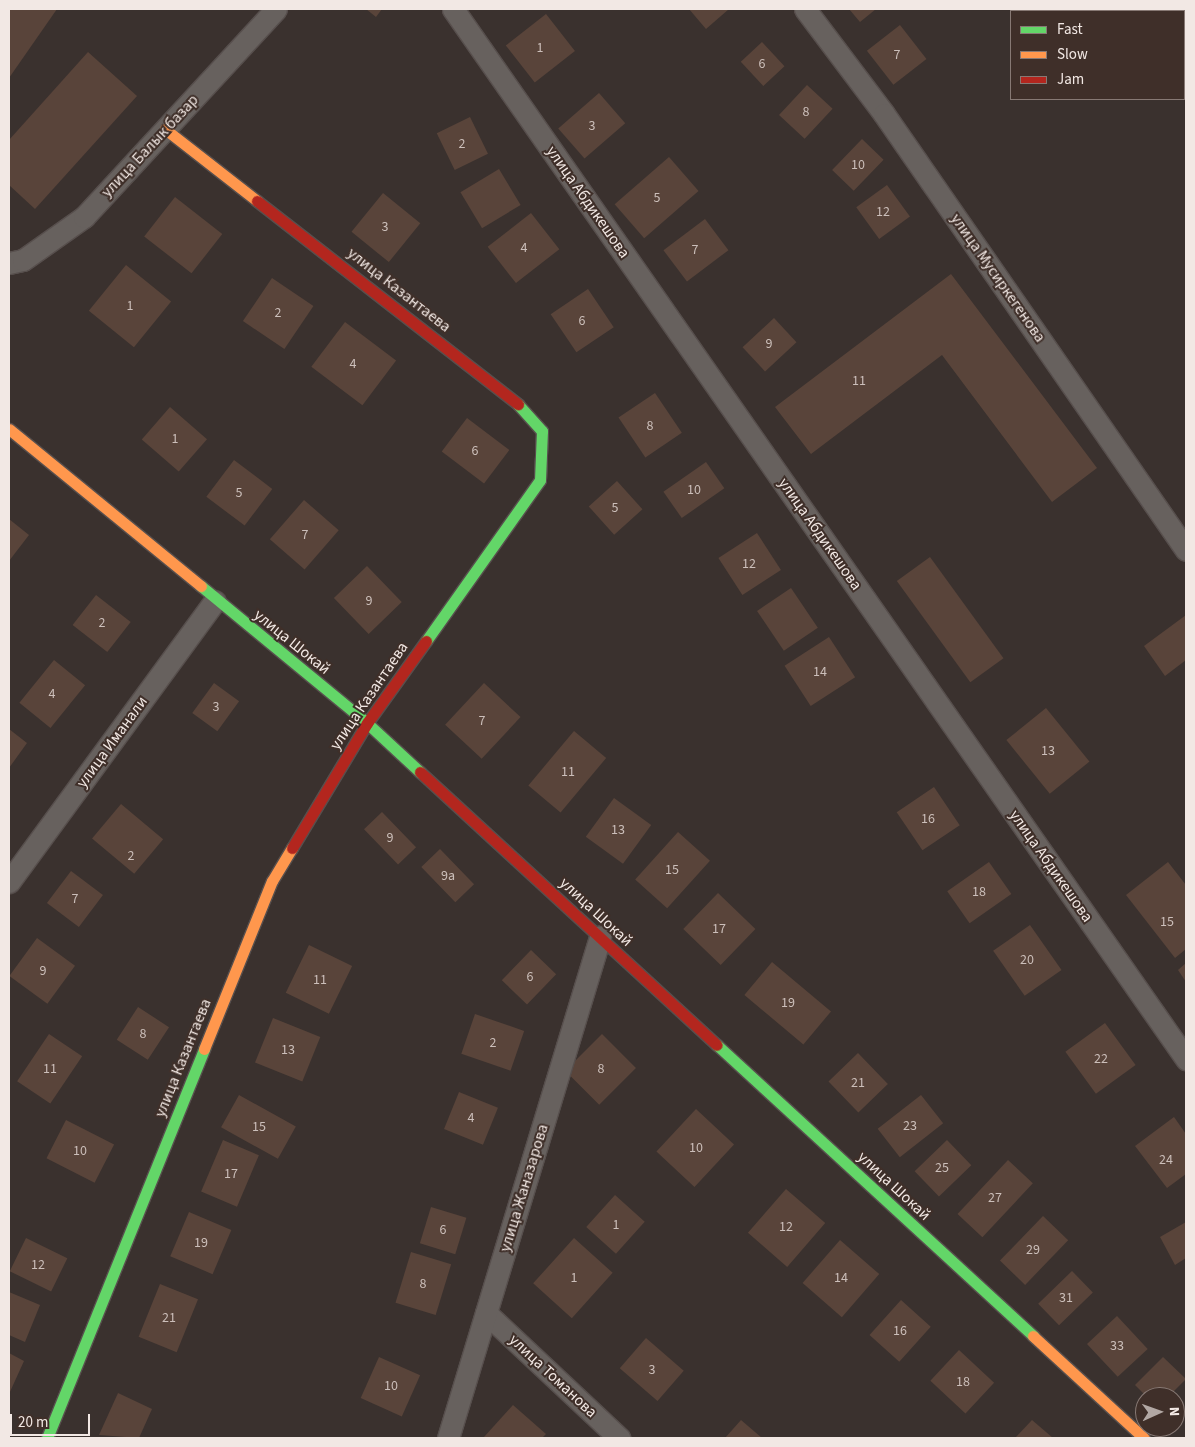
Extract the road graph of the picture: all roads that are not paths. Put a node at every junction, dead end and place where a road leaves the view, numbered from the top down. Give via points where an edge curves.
1 (276, 9) edge
2 (453, 9) edge
3 (805, 9) edge
4 (165, 129) junction
5 (9, 262) edge
6 (9, 429) edge
7 (1186, 550) edge
8 (215, 601) junction
9 (367, 723) junction
10 (9, 882) edge
11 (600, 937) junction
12 (1186, 1059) edge
13 (486, 1313) junction
14 (47, 1438) edge
15 (448, 1438) edge
16 (619, 1438) edge
17 (1144, 1438) edge

1 - 4 street, улица Балык базар
2 - 12 street, улица Абдикешова
3 - 7 street, улица Мусиркегенова via 884,114
4 - 5 street, улица Балык базар via 84,217 23,260
4 - 9 street, улица Казантаева via 516,402 542,431 540,480 528,503
6 - 8 street, улица Шокай
8 - 9 street, улица Шокай
8 - 10 street, улица Иманали
9 - 11 street, улица Шокай
9 - 14 street, улица Казантаева via 272,881
11 - 13 street, улица Жаназарова
11 - 17 street, улица Шокай
13 - 15 street, улица Жаназарова
13 - 16 street, улица Томанова

